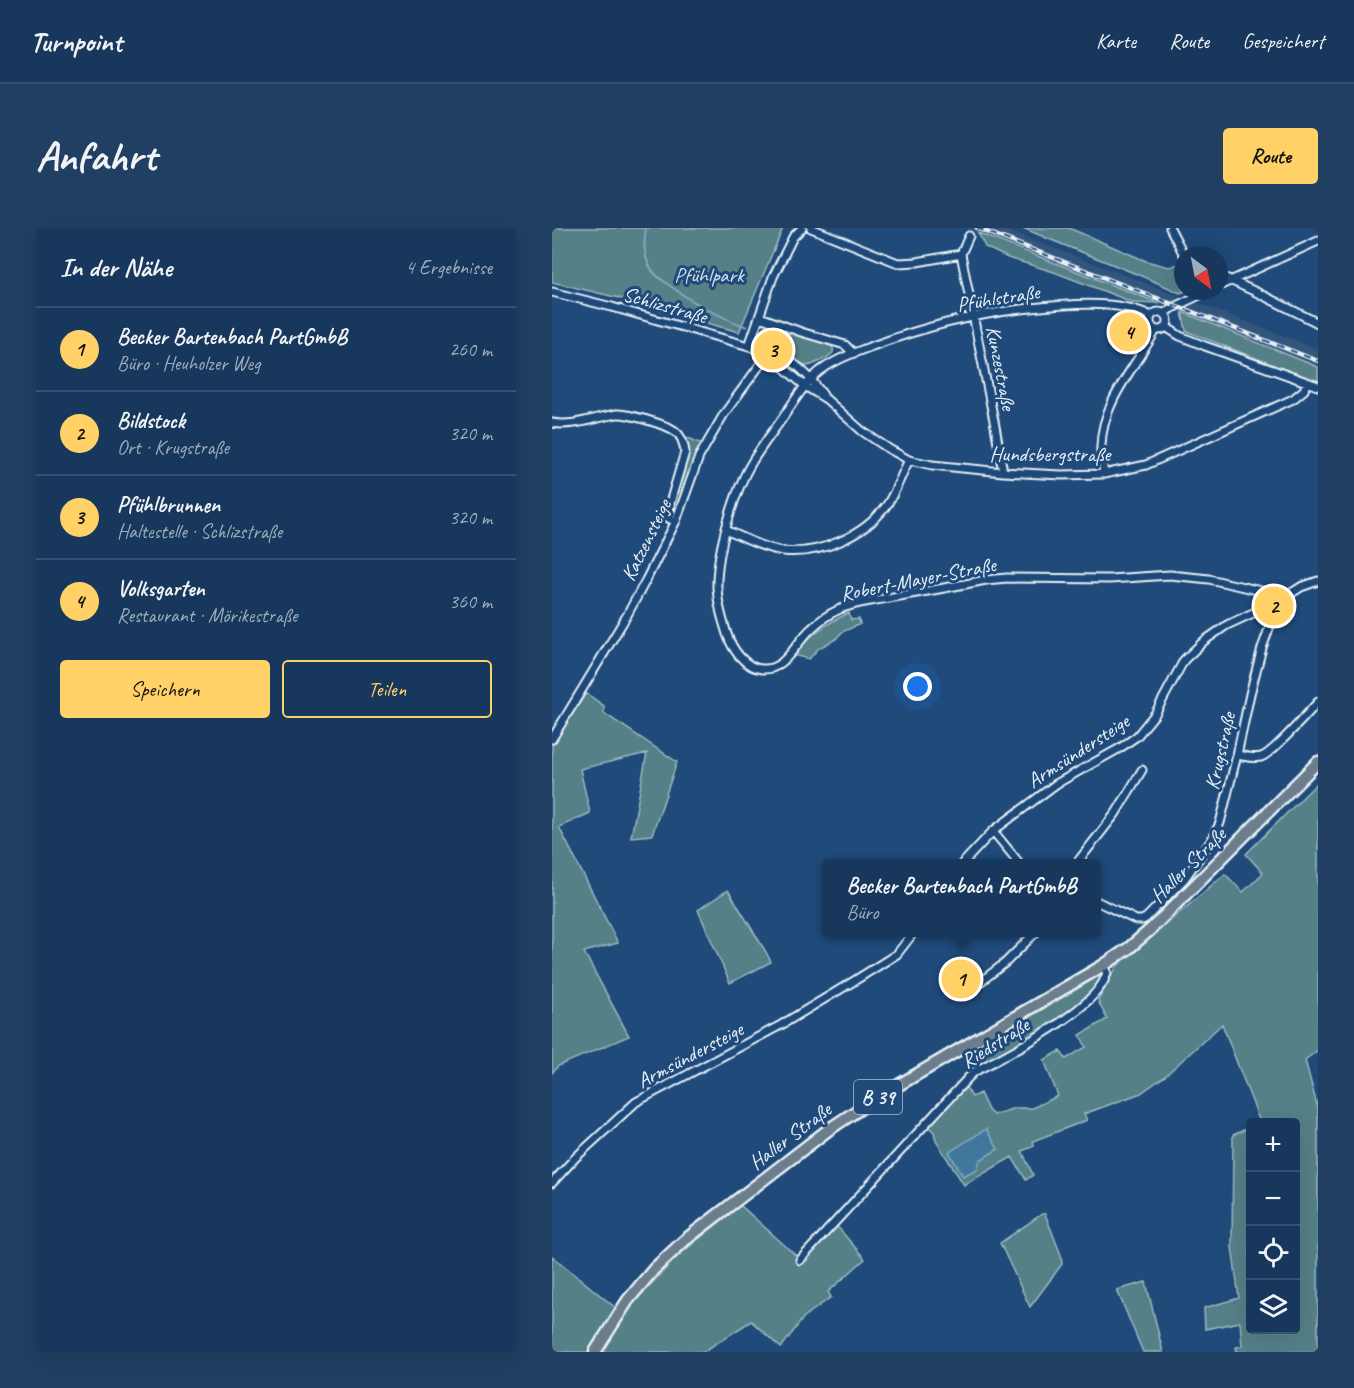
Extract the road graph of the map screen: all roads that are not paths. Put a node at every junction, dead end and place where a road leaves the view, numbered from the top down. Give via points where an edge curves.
1 (802, 228) edge
2 (812, 228) edge
3 (1170, 228) edge
4 (969, 236) dead end
5 (1318, 241) edge
6 (1179, 246) edge
7 (962, 254) junction
8 (1228, 279) edge
9 (1231, 280) junction
10 (1228, 282) edge
11 (552, 292) edge
12 (1189, 300) edge
13 (1165, 314) junction
14 (1151, 316) junction
15 (760, 317) junction
16 (974, 317) junction
17 (1318, 323) edge
18 (1166, 327) junction
19 (1156, 330) junction
20 (749, 346) junction
21 (853, 353) junction
22 (768, 354) junction
23 (811, 379) junction
24 (1307, 382) junction
25 (805, 386) junction
26 (1318, 386) edge
27 (826, 399) junction
28 (552, 423) edge
29 (909, 460) junction
30 (1003, 472) junction
31 (1104, 474) junction
32 (676, 521) junction
33 (726, 530) junction
34 (1318, 581) edge
35 (1279, 601) junction
36 (1318, 702) edge
37 (552, 739) edge
38 (1237, 756) junction
39 (1318, 762) edge
40 (1142, 770) dead end
41 (993, 831) junction
42 (967, 859) edge
43 (1016, 859) edge
44 (1080, 859) edge
45 (1101, 903) edge
46 (911, 937) edge
47 (1032, 937) edge
48 (1104, 965) junction
49 (975, 986) dead end
50 (552, 1183) edge
51 (800, 1260) dead end
52 (595, 1352) edge

1 - 15 street via 773,277
2 - 7 street via 898,263
3 - 6 street
4 - 7 street
5 - 9 street
7 - 16 street, Kunzestraße
8 - 9 street
9 - 10 street
9 - 17 street
11 - 20 street, Schlizstraße
12 - 13 street
13 - 14 street via 1156,312
13 - 18 street
14 - 16 street, Pfühlstraße via 1134,308 1093,304
14 - 19 street via 1150,324
15 - 20 street
15 - 21 street via 845,345
16 - 21 street, Pfühlstraße via 923,329
16 - 30 street, Kunzestraße
18 - 19 street
18 - 24 street via 1188,339
19 - 31 street via 1109,409 1100,448
20 - 22 street, Schlizstraße
21 - 23 street, Pfühlstraße
22 - 23 street, Schlizstraße via 789,361
22 - 25 street, Schlizstraße
22 - 32 street, Katzensteige via 724,414 699,457
23 - 25 street, Pfühlstraße
23 - 27 street, Hundsbergstraße
24 - 26 street
24 - 31 street, Hundsbergstraße via 1293,399 1146,465
25 - 27 street, Hundsbergstraße
25 - 33 street, Robert-Mayer-Straße via 751,464
27 - 29 street, Hundsbergstraße via 862,431
28 - 32 street via 565,425 619,414 676,432 685,452 666,516
29 - 30 street, Hundsbergstraße
29 - 33 street via 886,505 851,536 828,546 785,551
30 - 31 street, Hundsbergstraße
32 - 37 street, Katzensteige via 626,617
33 - 35 street, Robert-Mayer-Straße via 718,569 721,617 735,650 754,668 777,665 810,629 838,610 986,580 1109,579 1170,574 1261,591
34 - 35 street, Armsündersteige
35 - 38 street, Krugstraße via 1262,648
35 - 41 street, Armsündersteige via 1227,625 1184,660 1155,714 1137,736 1056,784
36 - 38 street via 1265,756
38 - 45 street, Krugstraße via 1220,823 1185,878 1142,920
39 - 48 main road, Haller Straße / B 39 via 1151,929
40 - 44 street via 1116,813
41 - 42 street, Armsündersteige
41 - 43 street
46 - 50 street, Armsündersteige via 897,954 781,1025 636,1102
47 - 49 street
48 - 51 street, Riedstraße via 1104,982 1084,1005 974,1072
48 - 52 main road, Haller Straße / B 39 via 828,1130 685,1240 654,1269 628,1300

